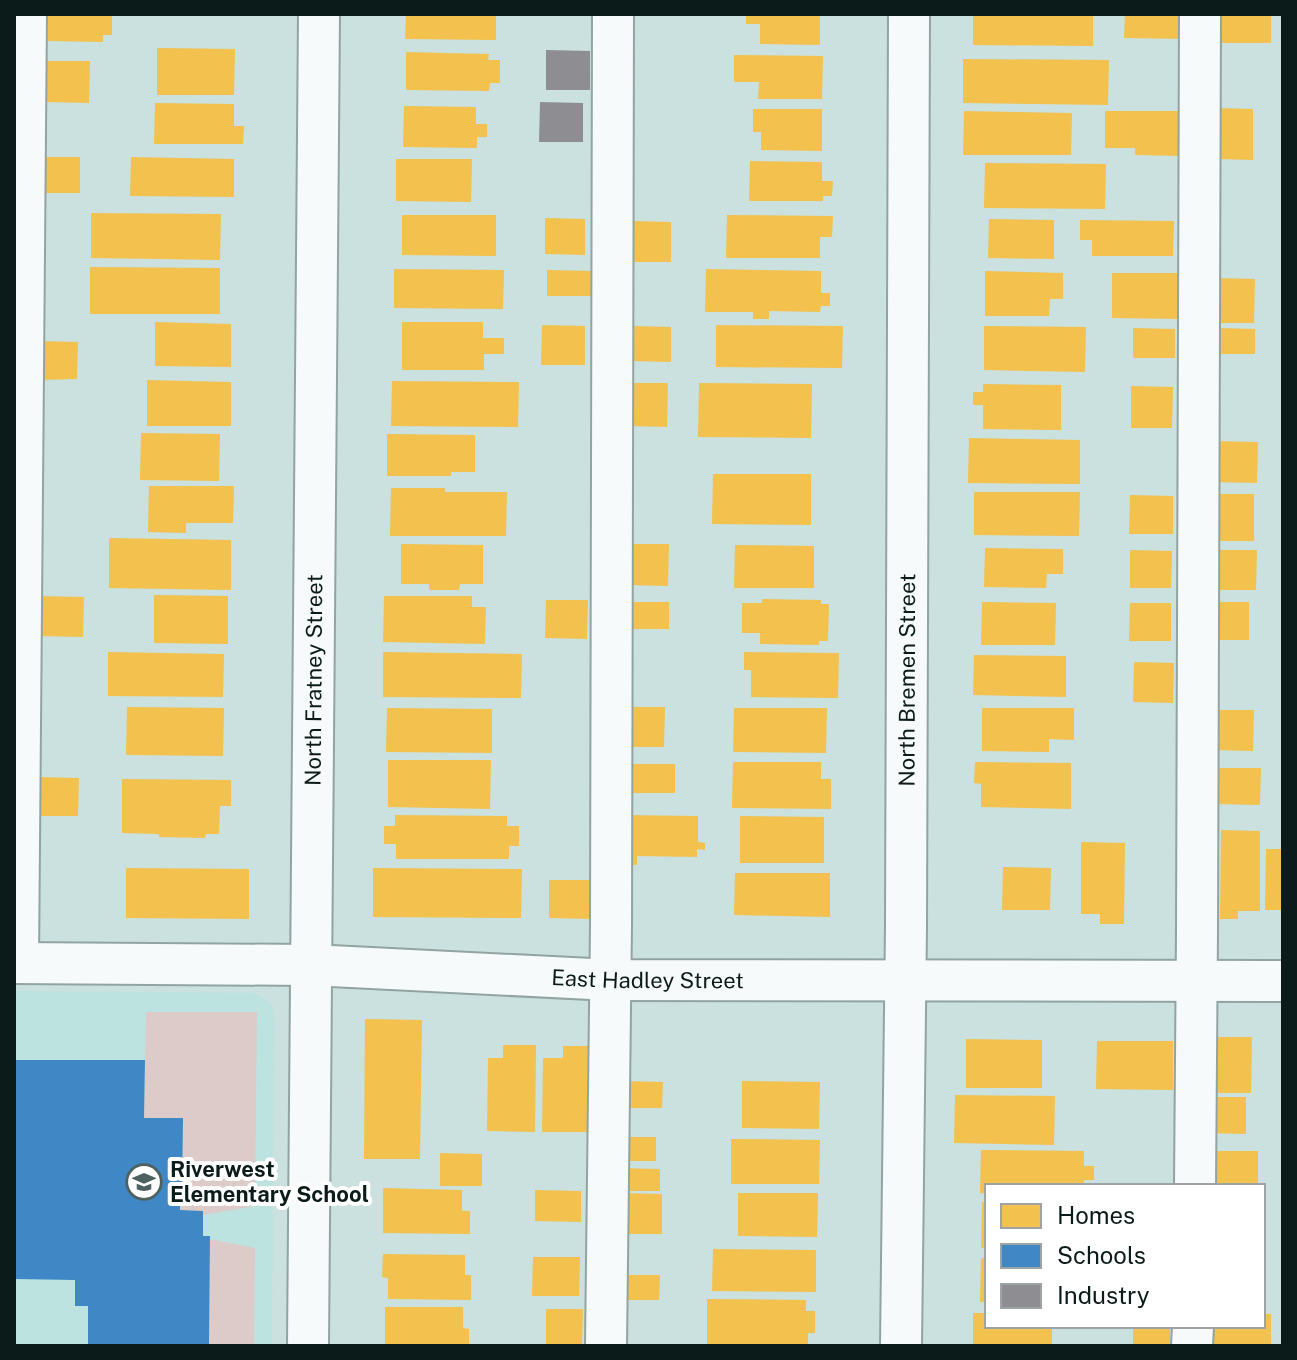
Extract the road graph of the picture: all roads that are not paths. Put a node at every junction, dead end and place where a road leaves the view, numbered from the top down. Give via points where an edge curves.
1 (26, 14) edge
2 (319, 14) edge
3 (613, 14) edge
4 (909, 14) edge
5 (1200, 14) edge
6 (16, 963) edge
7 (311, 965) junction
8 (611, 980) junction
9 (1197, 980) junction
10 (905, 981) junction
11 (1283, 981) edge
12 (1195, 1184) edge
13 (308, 1346) edge
14 (606, 1346) edge
15 (901, 1346) edge

1 - 6 street
2 - 7 street, North Fratney Street
3 - 8 street
4 - 10 street, North Bremen Street
5 - 9 street
6 - 7 street, East Hadley Street
7 - 8 street, East Hadley Street
7 - 13 street, North Fratney Street
8 - 10 street, East Hadley Street
8 - 14 street
9 - 10 street, East Hadley Street
9 - 11 street, East Hadley Street
9 - 12 street
10 - 15 street, North Bremen Street

